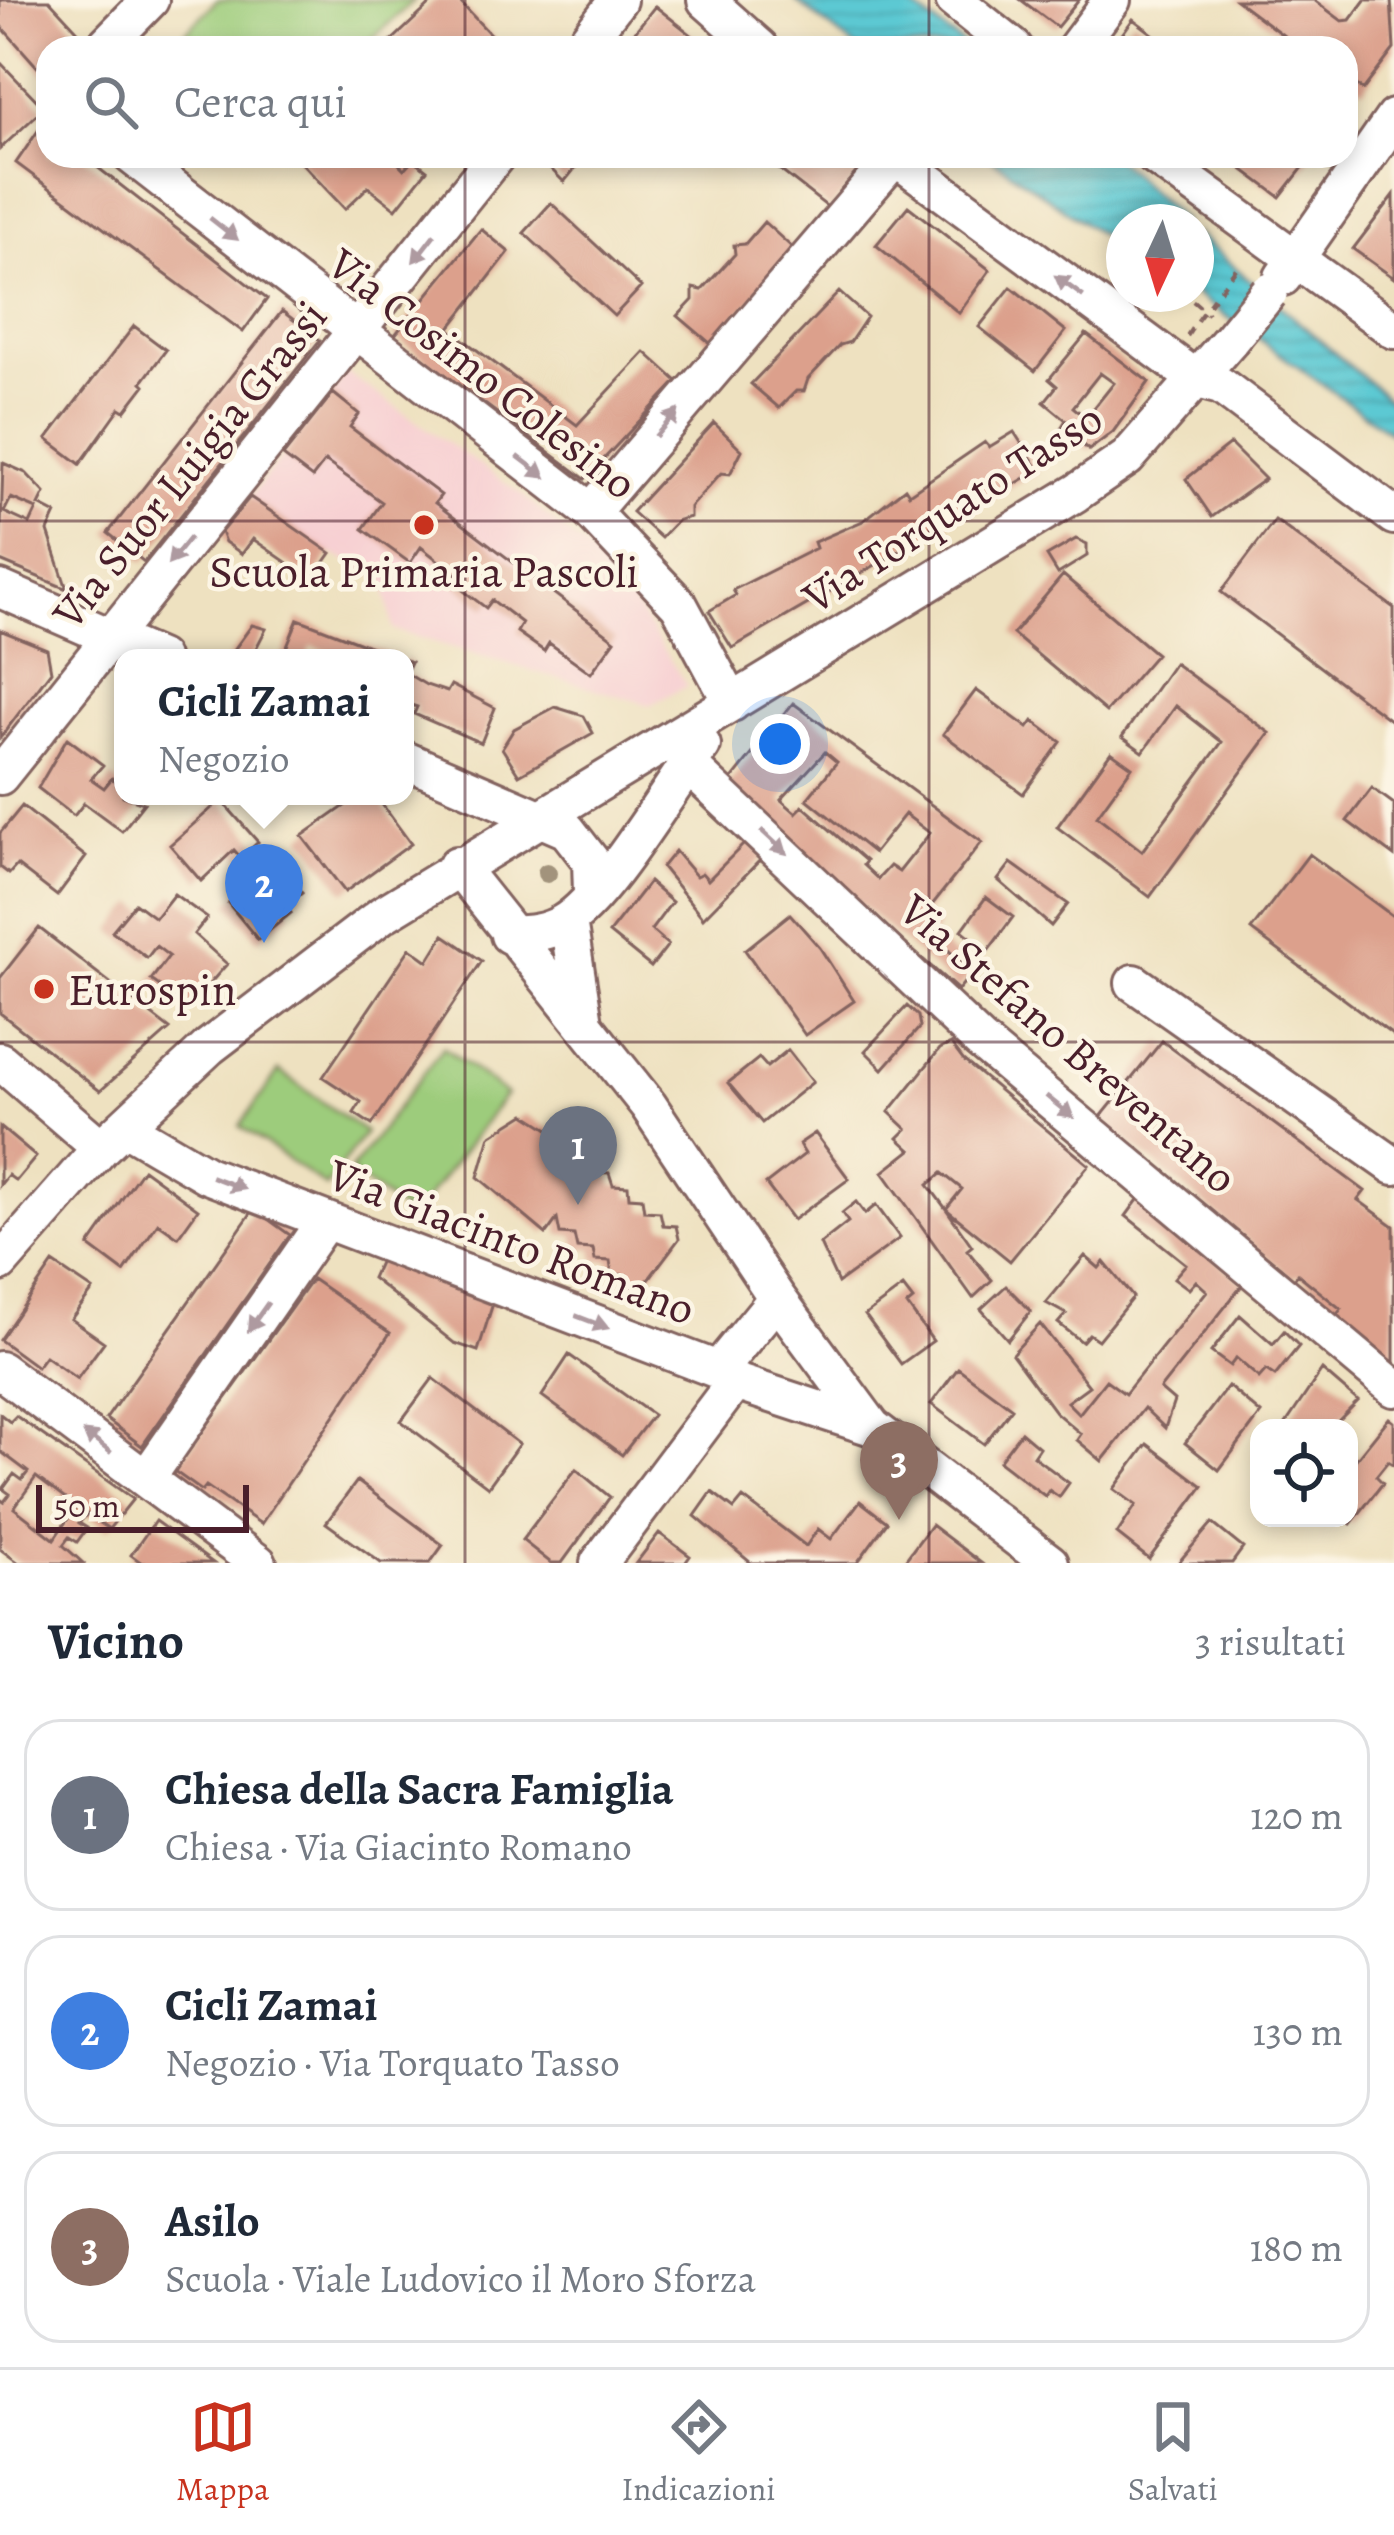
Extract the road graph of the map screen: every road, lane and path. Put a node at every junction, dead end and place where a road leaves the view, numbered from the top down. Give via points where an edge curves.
1 (150, 0) edge
2 (618, 0) edge
3 (706, 0) edge
4 (954, 0) edge
5 (1112, 0) edge
6 (115, 36) edge
7 (590, 36) edge
8 (746, 36) edge
9 (999, 36) edge
10 (1085, 36) edge
11 (1394, 118) edge
12 (147, 168) edge
13 (487, 168) edge
14 (885, 168) edge
15 (909, 168) edge
16 (1170, 168) edge
17 (1298, 259) junction
18 (1238, 266) dead end
19 (1198, 319) dead end
20 (1394, 330) edge
21 (357, 334) junction
22 (1198, 380) junction
23 (591, 512) junction
24 (1394, 516) edge
25 (0, 589) edge
26 (109, 637) junction
27 (138, 649) edge
28 (732, 703) junction
29 (414, 764) edge
30 (687, 764) junction
31 (0, 776) edge
32 (539, 816) junction
33 (457, 865) junction
34 (580, 907) junction
35 (509, 935) junction
36 (1134, 983) dead end
37 (586, 1032) junction
38 (0, 1061) edge
39 (113, 1138) junction
40 (1394, 1166) edge
41 (325, 1221) junction
42 (0, 1263) edge
43 (777, 1298) junction
44 (0, 1370) edge
45 (726, 1376) junction
46 (1394, 1388) edge
47 (872, 1427) junction
48 (146, 1479) junction
49 (1049, 1562) edge
50 (258, 1563) edge
51 (599, 1563) edge

1 - 6 street
2 - 7 street
3 - 8 street
4 - 9 street
5 - 10 street
11 - 17 street, Via Torquato Tasso
12 -> 21 street, Via Cosimo Colesino
13 -> 21 street, Via Suor Luigia Grassi
23 -> 14 street
22 -> 15 street
16 - 17 street
17 - 20 street
17 - 22 street, Via Torquato Tasso, bridge
18 - 19 path, bridge
21 -> 23 street, Via Cosimo Colesino
21 -> 26 street, Via Suor Luigia Grassi
22 - 24 street via 1221,386
22 - 28 street, Via Torquato Tasso via 1110,470
23 - 28 street, Via Cosimo Colesino via 679,605
25 - 26 street
26 - 27 street
26 - 31 street, Via Suor Luigia Grassi
28 - 30 street, Via Torquato Tasso
28 - 32 street, Via Torquato Tasso
29 - 32 street
30 - 34 street, Via Torquato Tasso
30 -> 46 street, Via Stefano Breventano via 980,1041
32 - 33 street, Via Torquato Tasso
32 - 34 street via 585,848
33 - 35 street
33 - 39 street, Via Torquato Tasso via 209,1047
34 - 35 street via 538,934
34 - 37 street
35 - 37 street
36 - 40 street
37 - 43 street via 648,1105
38 - 39 street, Via Giacinto Romano
39 -> 41 street, Via Giacinto Romano
39 - 42 street, Via Torquato Tasso
41 -> 45 street, Via Giacinto Romano
41 -> 48 street
43 - 45 street
43 - 47 street
48 -> 44 street
45 - 47 street, Via Giacinto Romano
45 - 51 street
47 - 49 street
48 - 50 street

